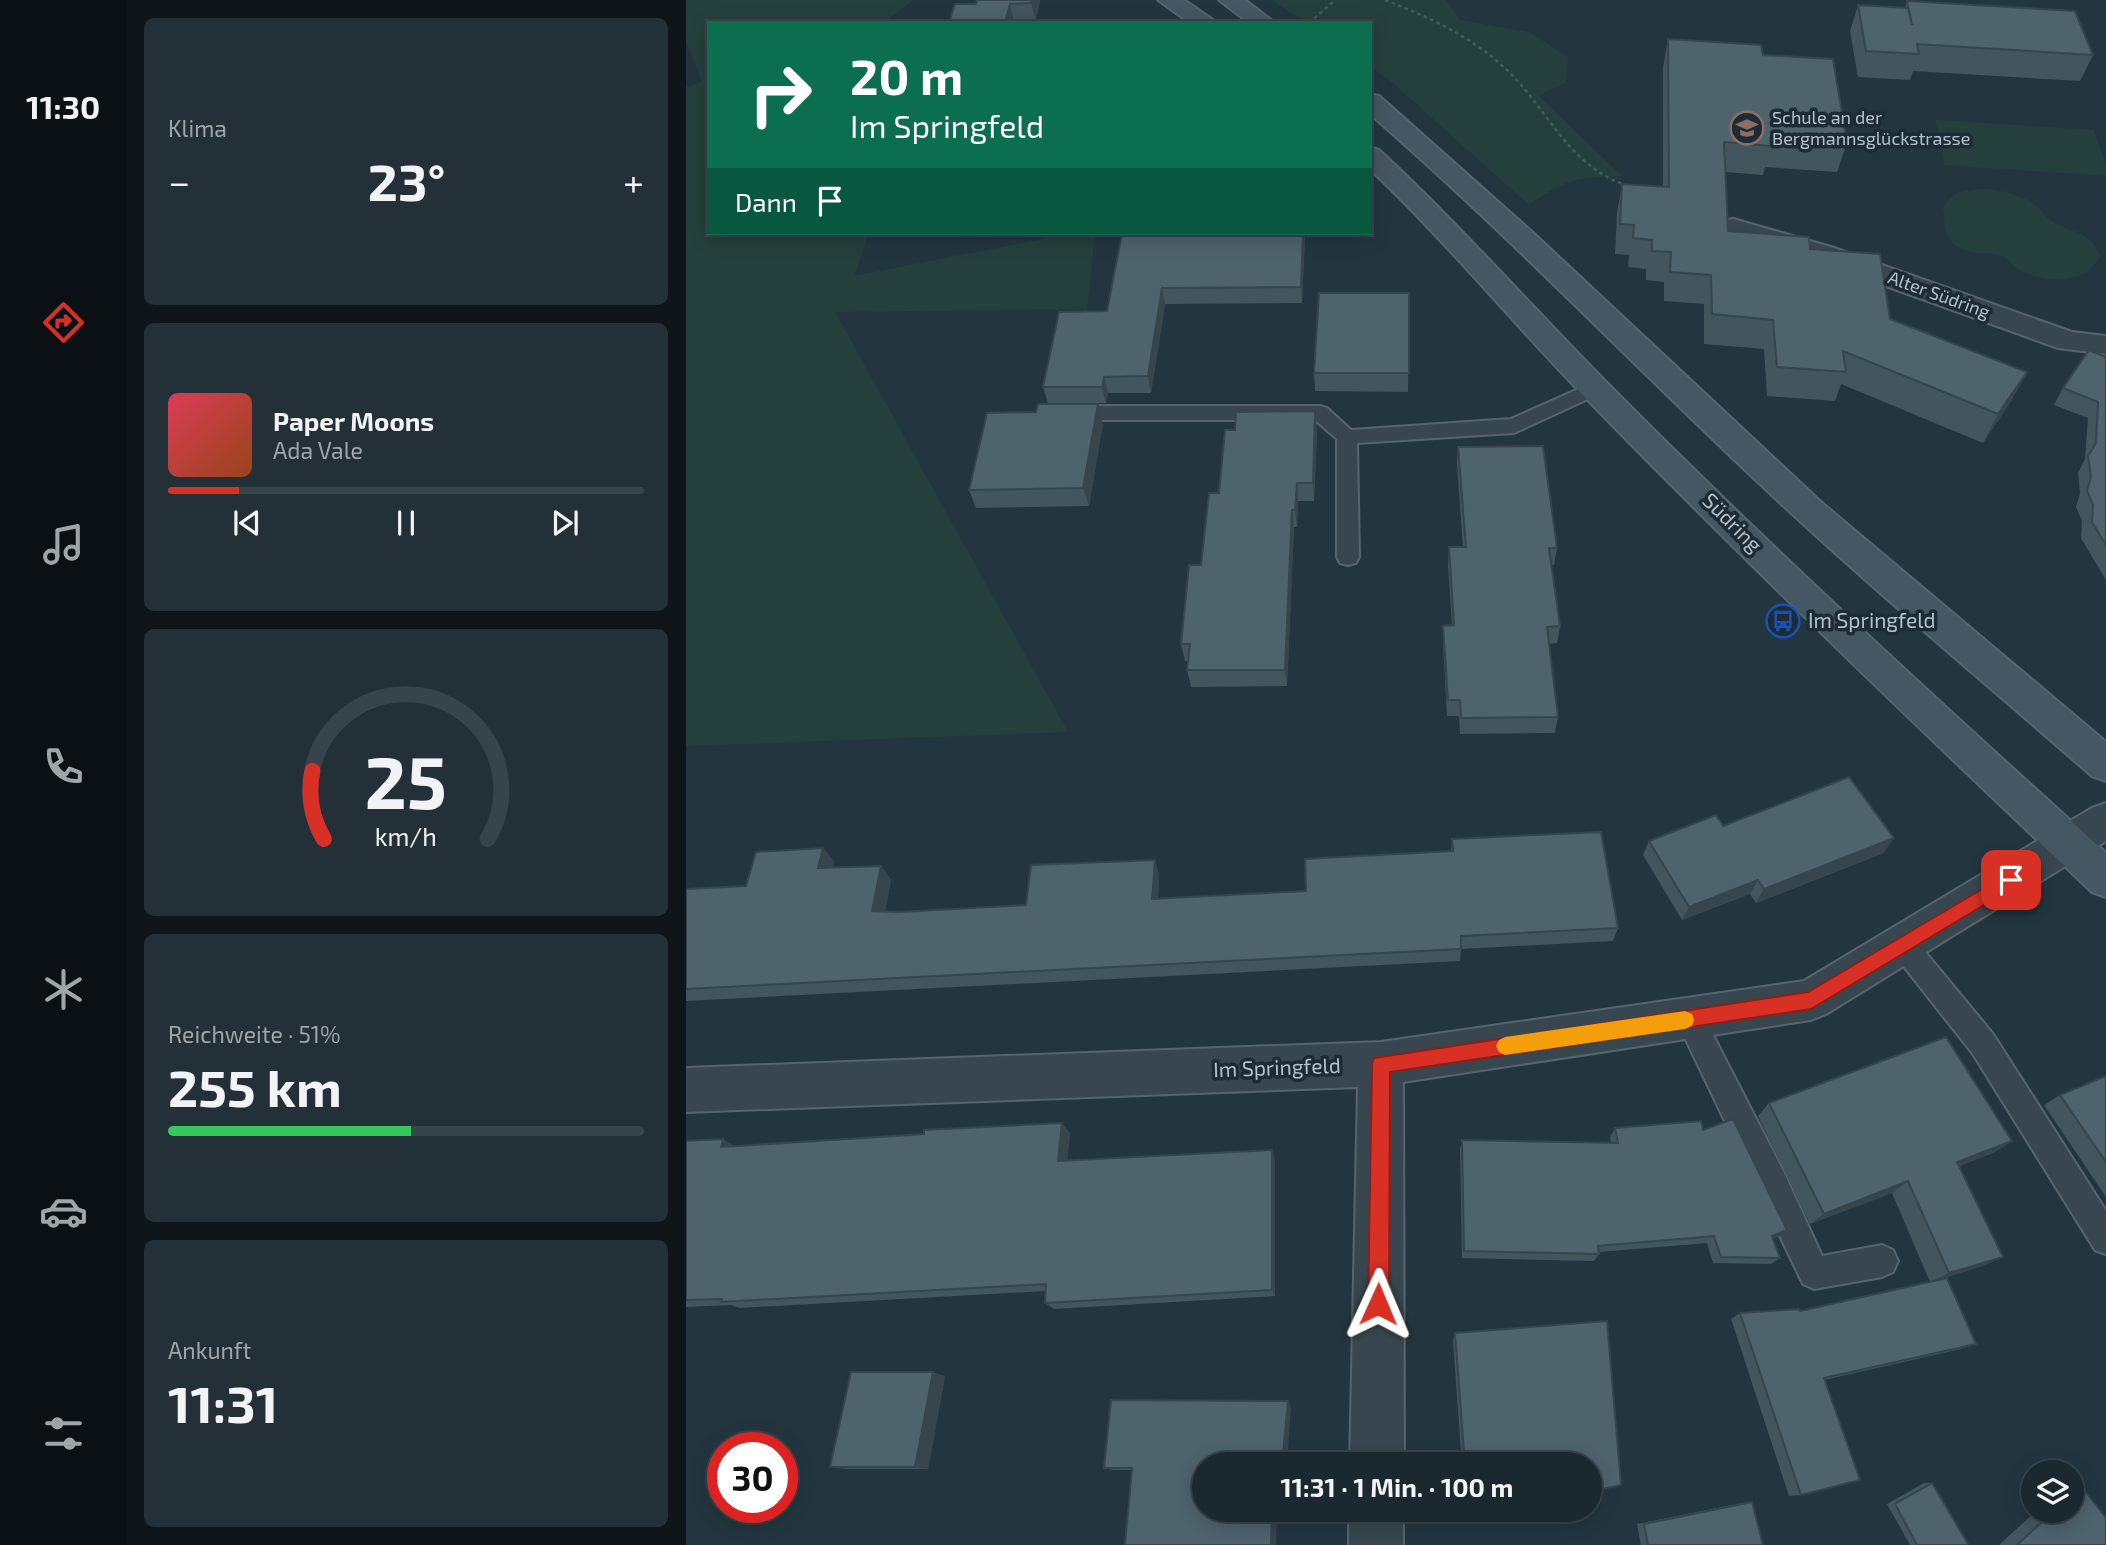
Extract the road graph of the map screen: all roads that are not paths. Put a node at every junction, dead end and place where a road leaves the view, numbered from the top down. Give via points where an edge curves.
1 (1170, 0) edge
2 (1230, 0) edge
3 (1203, 21) edge
4 (1261, 21) edge
5 (1372, 103) edge
6 (1372, 157) edge
7 (1733, 226) dead end
8 (2106, 345) edge
9 (1594, 388) junction
10 (1048, 413) edge
11 (1348, 437) junction
12 (1348, 557) dead end
13 (2106, 765) edge
14 (2106, 820) edge
15 (2067, 846) junction
16 (2106, 879) edge
17 (1903, 945) junction
18 (1690, 1019) junction
19 (1381, 1064) junction
20 (686, 1090) edge
21 (2106, 1239) edge
22 (1882, 1261) dead end
23 (1377, 1452) edge
24 (1376, 1522) edge
25 (1376, 1545) edge

1 - 3 main road
2 - 4 main road
5 - 13 main road via 1458,175 1859,555
6 - 9 main road, Südring
7 - 8 street, Alter Südring via 2068,341
9 - 11 lane via 1514,426
9 - 15 main road, Südring
10 - 11 lane via 1320,413
11 - 12 lane
14 - 15 street, Im Springfeld
15 - 16 main road, Südring
15 - 17 street, Im Springfeld
17 - 18 street, Im Springfeld via 1811,1000
17 - 21 lane via 1983,1044
18 - 19 street, Im Springfeld
18 - 22 lane via 1814,1273
19 - 20 street, Im Springfeld
19 - 23 street
24 - 25 street

